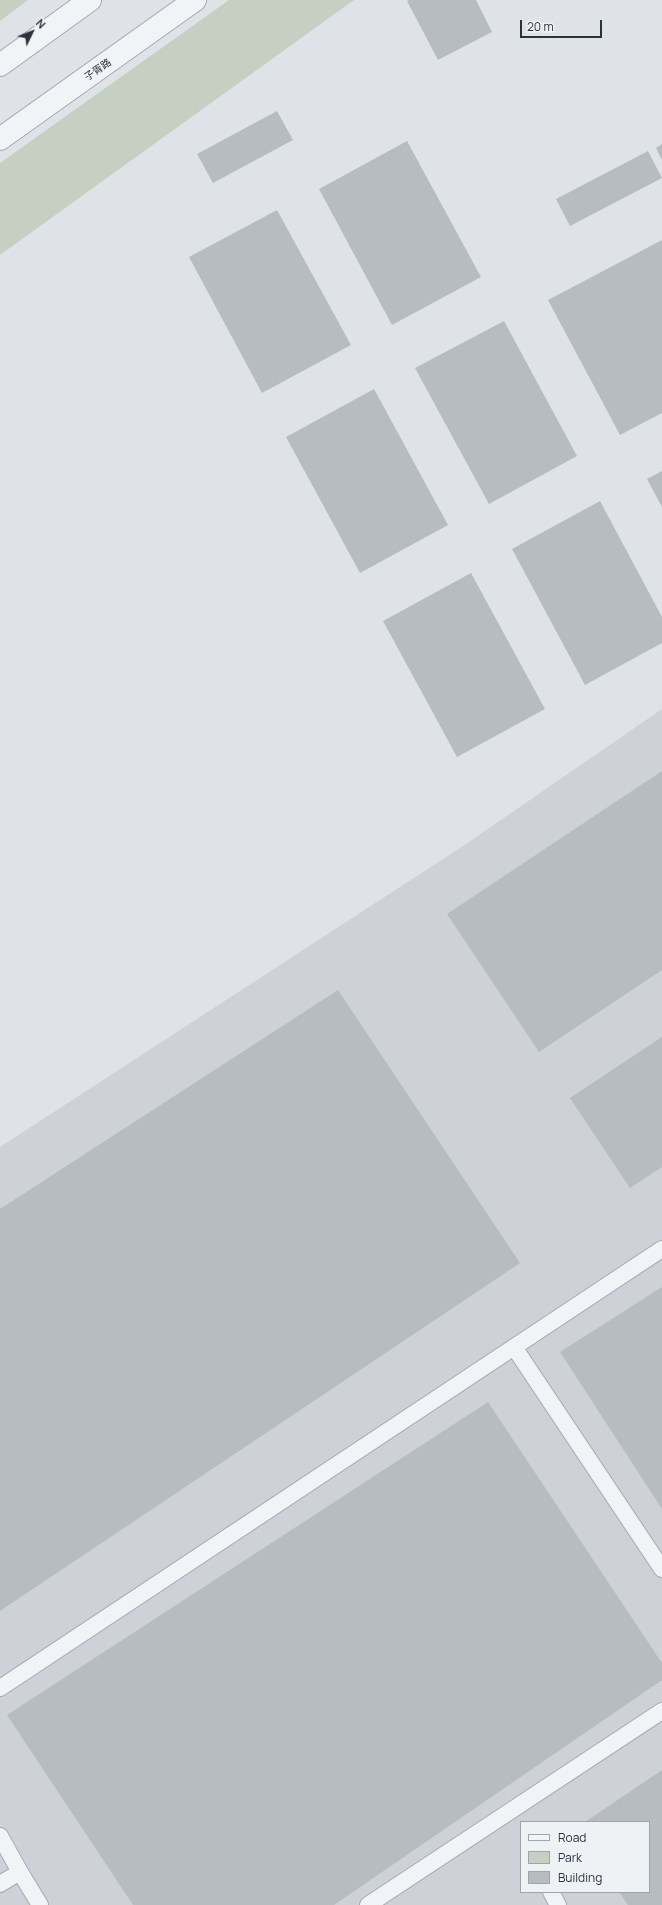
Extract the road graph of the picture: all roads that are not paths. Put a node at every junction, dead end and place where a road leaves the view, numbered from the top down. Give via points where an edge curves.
1 (90, 0) edge
2 (195, 0) edge
3 (0, 65) edge
4 (0, 139) edge
5 (662, 1249) edge
6 (514, 1347) junction
7 (662, 1569) edge
8 (0, 1688) edge
9 (662, 1711) edge
10 (0, 1836) edge
11 (20, 1872) junction
12 (0, 1884) edge
13 (552, 1893) edge
14 (40, 1905) edge
15 (368, 1905) edge
16 (558, 1905) edge

1 - 3 street
2 - 4 street, 子胥路
5 - 6 lane
6 - 7 lane
6 - 8 lane
9 - 15 lane
10 - 11 lane
11 - 12 lane
11 - 14 lane
13 - 16 lane

